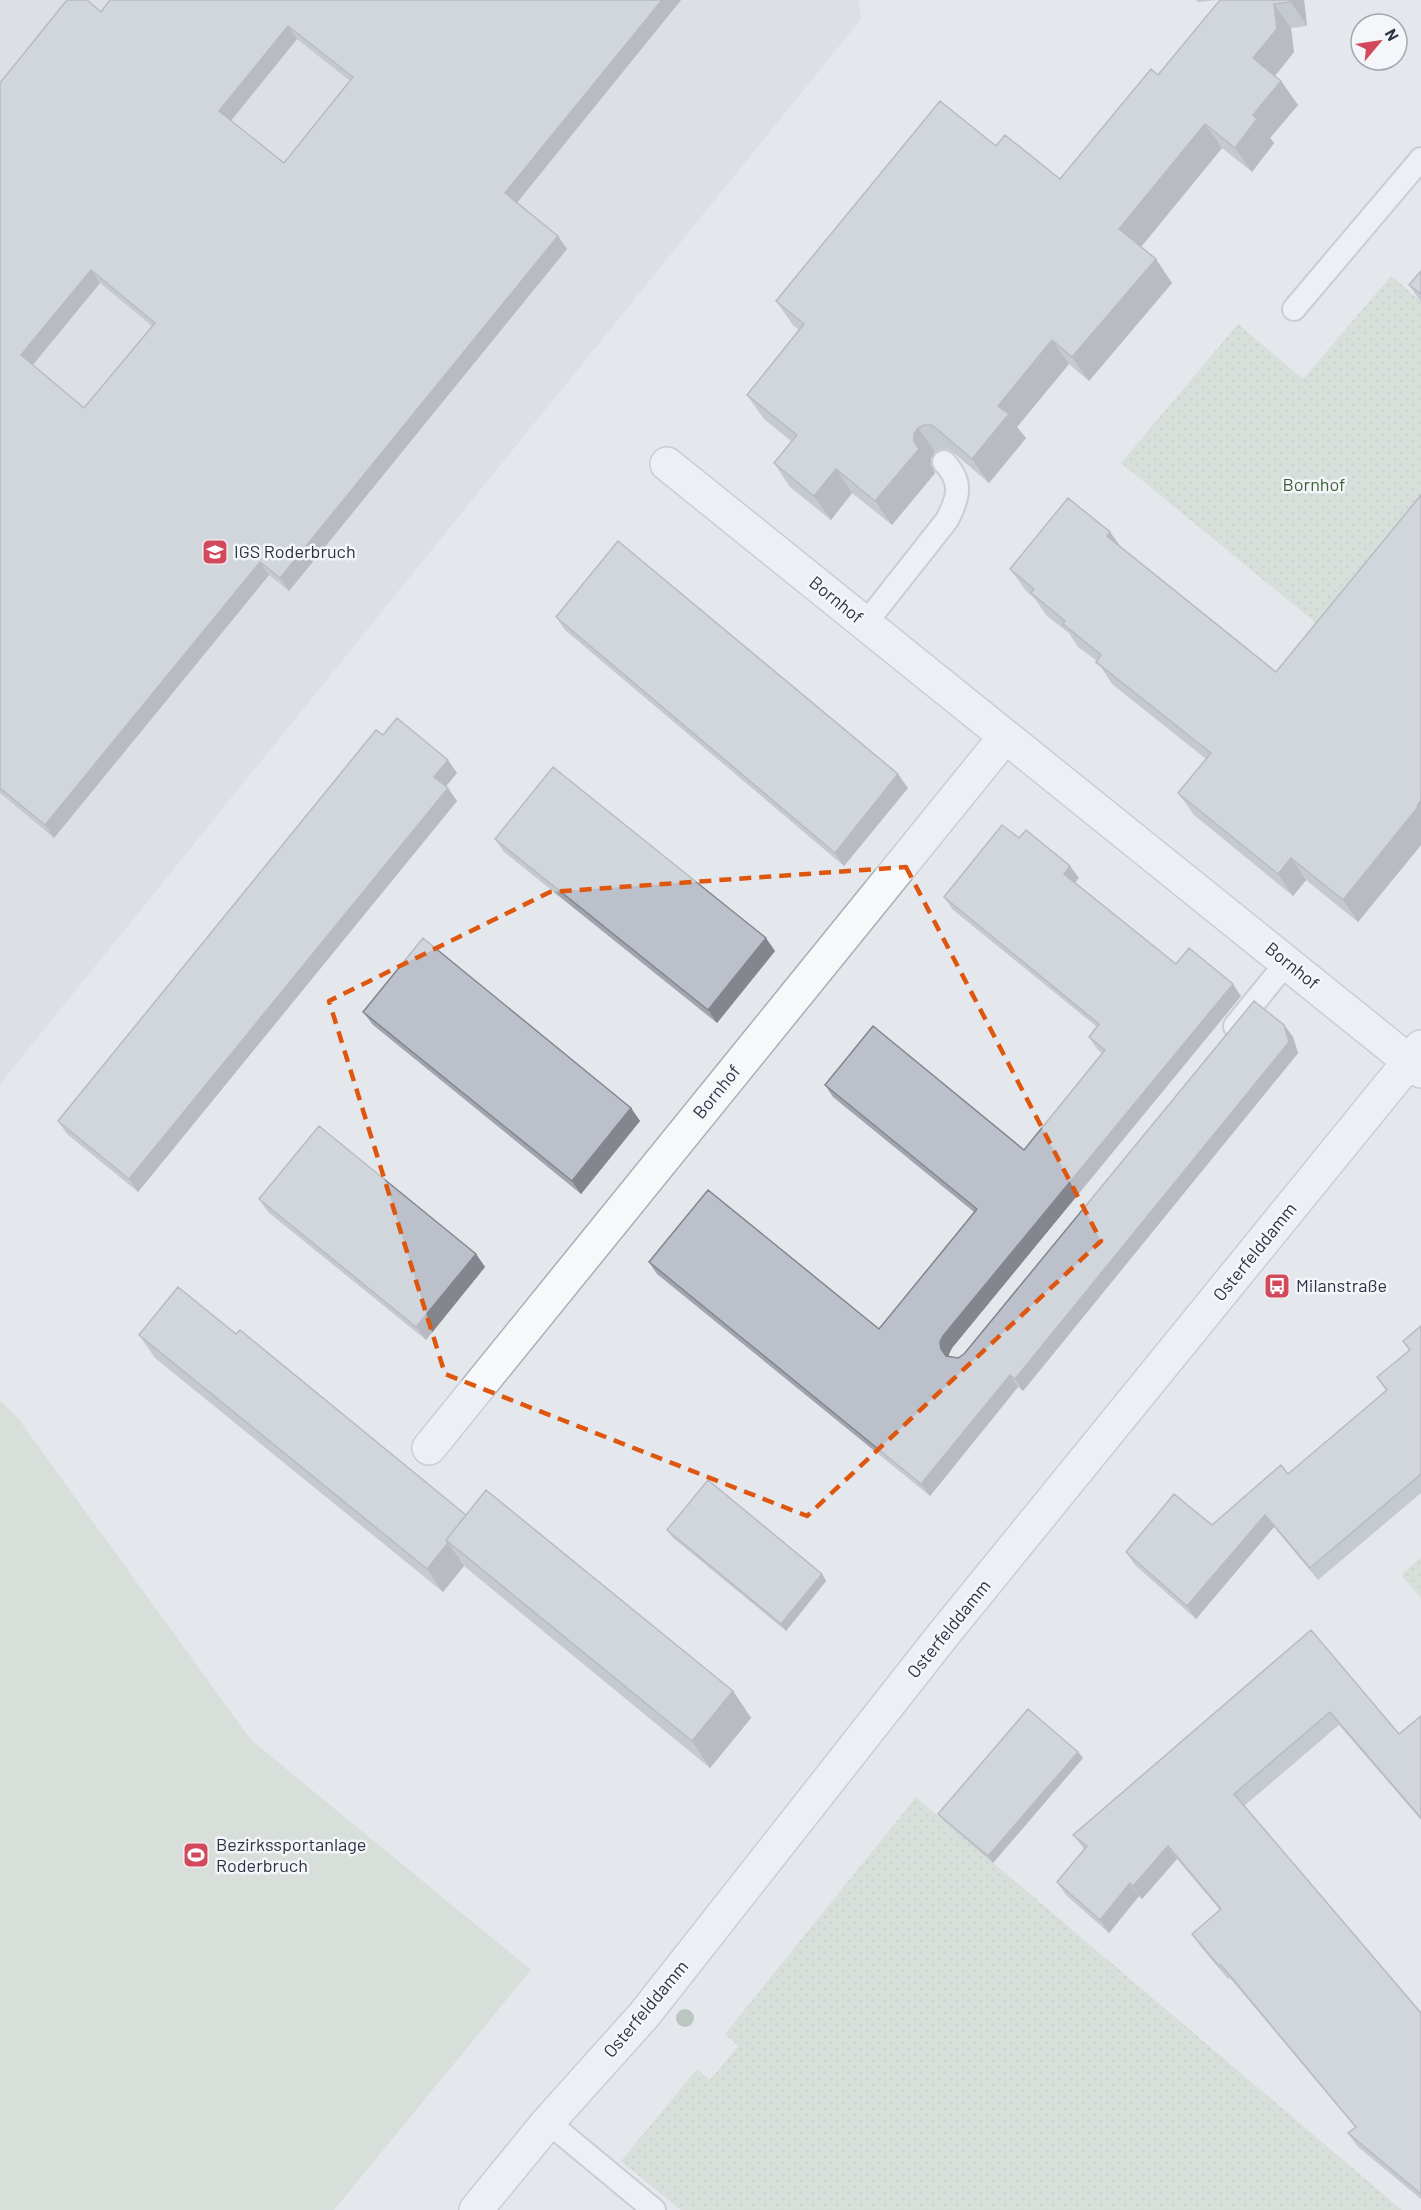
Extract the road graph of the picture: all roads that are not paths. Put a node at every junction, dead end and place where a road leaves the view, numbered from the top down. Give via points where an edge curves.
1 (1421, 159) edge
2 (1294, 309) dead end
3 (944, 462) edge
4 (667, 464) dead end
5 (865, 624) junction
6 (1005, 737) junction
7 (1287, 962) junction
8 (1221, 1042) edge
9 (1417, 1060) edge
10 (429, 1448) dead end
11 (548, 2122) junction
12 (476, 2210) edge
13 (654, 2210) edge

1 - 2 lane
3 - 5 lane via 957,481 955,506
4 - 5 street, Bornhof
5 - 6 street, Bornhof
6 - 7 street, Bornhof
6 - 10 street, Bornhof
7 - 8 lane
7 - 9 street, Bornhof
9 - 11 street, Osterfelddamm via 878,1716 644,2015
11 - 12 street, Osterfelddamm
11 - 13 lane

